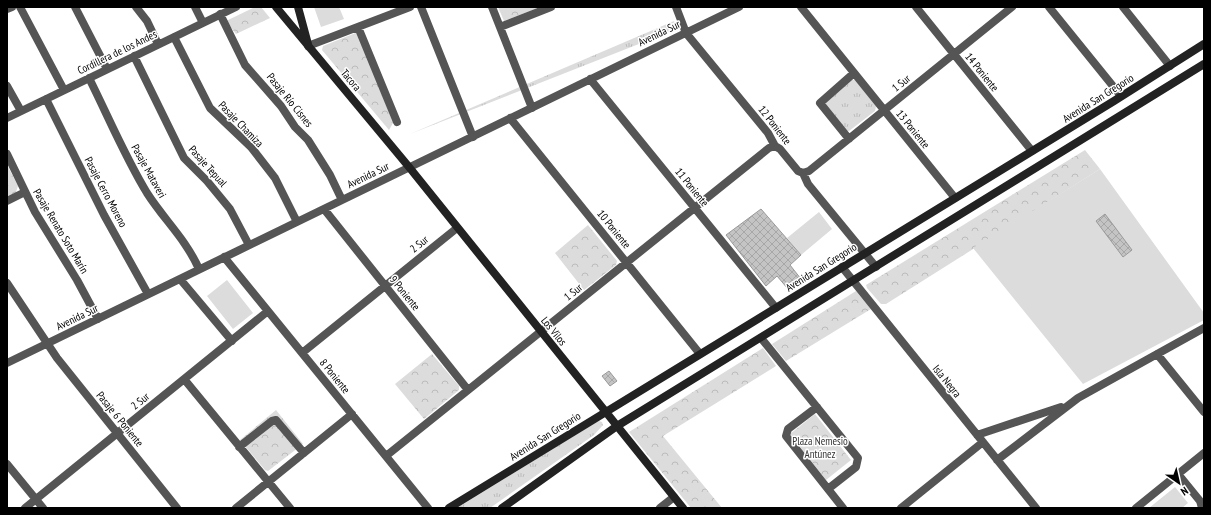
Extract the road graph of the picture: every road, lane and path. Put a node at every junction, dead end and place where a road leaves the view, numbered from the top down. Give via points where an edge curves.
1 (12, 7) edge
2 (20, 7) edge
3 (75, 7) edge
4 (136, 7) edge
5 (195, 7) edge
6 (236, 7) edge
7 (276, 7) edge
8 (298, 7) edge
9 (410, 7) edge
10 (421, 7) edge
11 (492, 7) edge
12 (551, 7) edge
13 (676, 7) edge
14 (739, 7) edge
15 (801, 7) edge
16 (916, 7) edge
17 (1012, 7) edge
18 (1050, 7) edge
19 (1123, 7) edge
20 (7, 9) edge
21 (220, 14) junction
22 (203, 23) junction
23 (358, 27) junction
24 (500, 27) junction
25 (686, 33) junction
26 (174, 37) junction
27 (158, 44) junction
28 (1204, 44) edge
29 (308, 46) junction
30 (953, 54) junction
31 (134, 56) junction
32 (1204, 64) edge
33 (1170, 66) junction
34 (107, 69) junction
35 (854, 74) junction
36 (89, 78) junction
37 (590, 79) junction
38 (7, 86) edge
39 (64, 90) junction
40 (1122, 96) junction
41 (46, 99) junction
42 (532, 108) junction
43 (884, 110) junction
44 (21, 111) junction
45 (7, 118) edge
46 (510, 118) junction
47 (397, 122) dead end
48 (473, 136) junction
49 (849, 139) junction
50 (775, 146) junction
51 (1032, 151) junction
52 (7, 154) edge
53 (409, 167) junction
54 (802, 173) junction
55 (25, 192) junction
56 (955, 198) junction
57 (342, 200) junction
58 (7, 201) edge
59 (695, 208) junction
60 (324, 209) junction
61 (297, 222) junction
62 (456, 228) junction
63 (249, 245) junction
64 (864, 253) junction
65 (224, 257) junction
66 (627, 263) junction
67 (842, 267) junction
68 (876, 267) junction
69 (199, 269) junction
70 (180, 279) junction
71 (853, 281) junction
72 (7, 283) edge
73 (385, 286) junction
74 (148, 294) junction
75 (776, 308) junction
76 (268, 312) junction
77 (98, 319) junction
78 (1204, 328) edge
79 (541, 332) junction
80 (761, 338) junction
81 (232, 341) junction
82 (47, 344) junction
83 (302, 353) junction
84 (700, 354) junction
85 (1158, 354) junction
86 (7, 363) edge
87 (184, 379) junction
88 (468, 390) junction
89 (1067, 405) junction
90 (817, 407) junction
91 (606, 412) junction
92 (1204, 412) edge
93 (352, 414) junction
94 (616, 426) junction
95 (117, 434) junction
96 (980, 439) junction
97 (239, 448) junction
98 (304, 453) junction
99 (1204, 453) edge
100 (386, 456) junction
101 (997, 460) junction
102 (7, 464) edge
103 (1178, 474) junction
104 (268, 482) junction
105 (828, 489) junction
106 (674, 497) junction
107 (36, 499) junction
108 (25, 508) edge
109 (43, 508) edge
110 (177, 508) edge
111 (236, 508) edge
112 (290, 508) edge
113 (428, 508) edge
114 (449, 508) edge
115 (502, 508) edge
116 (660, 508) edge
117 (683, 508) edge
118 (844, 508) edge
119 (901, 508) edge
120 (1036, 508) edge
121 (1136, 508) edge
122 (1202, 508) edge

1 - 20 street
2 - 39 street
3 - 34 street
4 - 27 street via 147,21
5 - 22 street
6 - 21 street, Cordillera de los Andes
7 - 29 main road, Tacora
8 - 29 main road
9 - 23 street
10 - 48 street
11 - 24 street
12 - 24 street
13 - 25 street, 12 Poniente
14 - 25 street, Avenida Sur
15 - 35 street, 13 Poniente
16 - 30 street, 14 Poniente
17 - 30 street, 1 Sur
18 - 40 street
19 - 33 street
21 - 22 street, Cordillera de los Andes
21 - 57 street, Pasaje Río Cisnes via 245,65 308,140
22 - 26 street, Cordillera de los Andes
23 - 29 street
23 - 47 street
24 - 42 street
25 - 37 street, Avenida Sur
25 - 50 street, 12 Poniente via 768,132
26 - 27 street, Cordillera de los Andes
26 - 61 street, Pasaje Chamiza via 210,108 251,147 275,178
27 - 31 street, Cordillera de los Andes
28 - 33 main road, Avenida San Gregorio
29 - 53 main road, Tacora
30 - 43 street, 1 Sur
30 - 51 street, 14 Poniente
31 - 34 street, Cordillera de los Andes
31 - 63 street, Pasaje Tepual via 184,158 212,185 230,209
32 - 68 main road
33 - 40 main road, Avenida San Gregorio
34 - 36 street, Cordillera de los Andes
35 - 43 street, 13 Poniente
35 - 49 street via 820,103
36 - 39 street, Cordillera de los Andes
36 - 69 street, Pasaje Mataveri via 142,184 185,243
37 - 42 street, Avenida Sur
37 - 59 street, 11 Poniente
38 - 44 street
39 - 41 street, Cordillera de los Andes
40 - 51 main road, Avenida San Gregorio
41 - 44 street, Cordillera de los Andes
41 - 74 street, Pasaje Cerro Moreno via 104,215
42 - 46 street, Avenida Sur
43 - 49 street, 1 Sur
43 - 56 street, 13 Poniente
44 - 45 street, Cordillera de los Andes
46 - 48 street, Avenida Sur
46 - 66 street, 10 Poniente
48 - 53 street, Avenida Sur
49 - 54 street, 1 Sur via 809,171
50 - 54 street, 12 Poniente
50 - 59 street, 1 Sur via 769,148
51 - 56 main road, Avenida San Gregorio
52 - 55 street, Pasaje Renato Soto Marín
53 - 57 street, Avenida Sur
53 - 62 main road, Los Vilos
54 - 64 street, 12 Poniente
55 - 58 street
55 - 77 street, Pasaje Renato Soto Marín
56 - 64 main road, Avenida San Gregorio
57 - 60 street, Avenida Sur
59 - 66 street, 1 Sur
59 - 75 street, 11 Poniente
60 - 61 street, Avenida Sur
60 - 73 street, 9 Poniente
61 - 63 street, Avenida Sur
62 - 73 street, 2 Sur
62 - 79 main road, Los Vilos
63 - 65 street, Avenida Sur
64 - 67 main road, Avenida San Gregorio
64 - 68 street, 12 Poniente
65 - 69 street, Avenida Sur
65 - 76 street, 8 Poniente
66 - 79 street, 1 Sur
66 - 84 street, 10 Poniente
67 - 71 street, Isla Negra
67 - 75 main road, Avenida San Gregorio
68 - 71 main road
69 - 70 street, Avenida Sur
70 - 74 street, Avenida Sur
70 - 81 street
71 - 80 main road
71 - 96 street, Isla Negra
72 - 82 street, Pasaje 6 Poniente
73 - 83 street, 2 Sur
73 - 88 street, 9 Poniente
74 - 77 street, Avenida Sur
75 - 84 main road, Avenida San Gregorio
76 - 81 street, 2 Sur
76 - 83 street, 8 Poniente
77 - 82 street, Avenida Sur
78 - 85 street
79 - 88 street, 1 Sur
79 - 91 main road, Los Vilos
80 - 90 street
80 - 94 main road
81 - 87 street, 2 Sur
82 - 86 street, Avenida Sur
82 - 95 street, Pasaje 6 Poniente
83 - 93 street, 8 Poniente
84 - 91 main road, Avenida San Gregorio
85 - 89 street
85 - 92 street
87 - 95 street, 2 Sur
87 - 97 street
88 - 100 street, 1 Sur
89 - 96 street
89 - 101 street
90 - 105 street via 859,461 856,467
90 - 105 street via 788,429 786,436
91 - 94 main road, Los Vilos
91 - 114 main road, Avenida San Gregorio
93 - 98 street
93 - 100 street, 8 Poniente
94 - 106 main road, Los Vilos
94 - 115 main road
95 - 107 street, 2 Sur
95 - 110 street, Pasaje 6 Poniente
96 - 101 street, Isla Negra
96 - 119 street
97 - 98 street via 276,420
97 - 104 street
98 - 104 street
99 - 103 street
100 - 113 street, 8 Poniente
101 - 120 street, Isla Negra
102 - 107 street
103 - 121 street
103 - 122 street via 1200,501
104 - 111 street
104 - 112 street
105 - 118 street
106 - 116 street
106 - 117 main road, Los Vilos
107 - 108 street, 2 Sur
107 - 109 street

